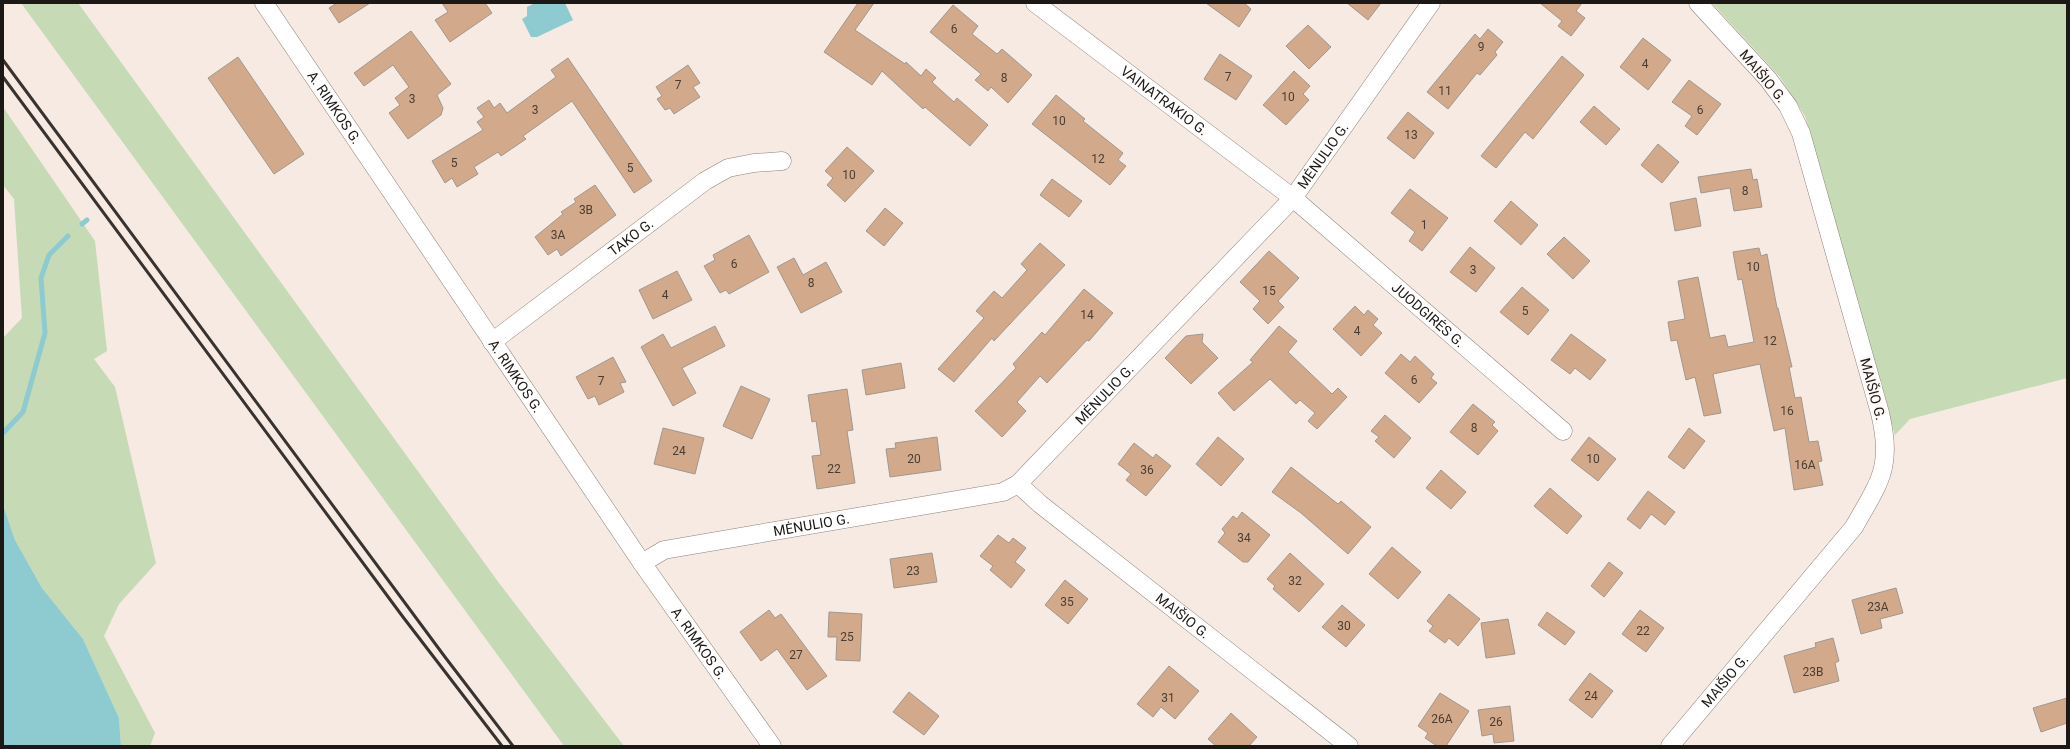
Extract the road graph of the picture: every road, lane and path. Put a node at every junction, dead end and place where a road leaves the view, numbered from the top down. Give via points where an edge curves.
1 (264, 3) edge
2 (1035, 3) edge
3 (1431, 3) edge
4 (1698, 3) edge
5 (782, 160) dead end
6 (1293, 198) junction
7 (492, 342) junction
8 (1563, 432) dead end
9 (1018, 484) junction
10 (642, 563) junction
11 (1672, 745) edge
12 (772, 746) edge
13 (1349, 746) edge

1 - 7 street, A. RIMKOS G.
2 - 6 street, VAINATRAKIO G.
3 - 6 street, MĖNULIO G.
4 - 11 street, MAIŠIO G. via 1768,79 1788,106 1801,133 1880,413 1886,455 1877,487 1854,527
5 - 7 street, TAKO G. via 728,168 706,181
6 - 8 street, JUODGIRĖS G.
6 - 9 street, MĖNULIO G.
7 - 10 street, A. RIMKOS G.
9 - 10 street, MĖNULIO G. via 1003,492 664,550
9 - 13 street, MAIŠIO G. via 1040,504
10 - 12 street, A. RIMKOS G.

